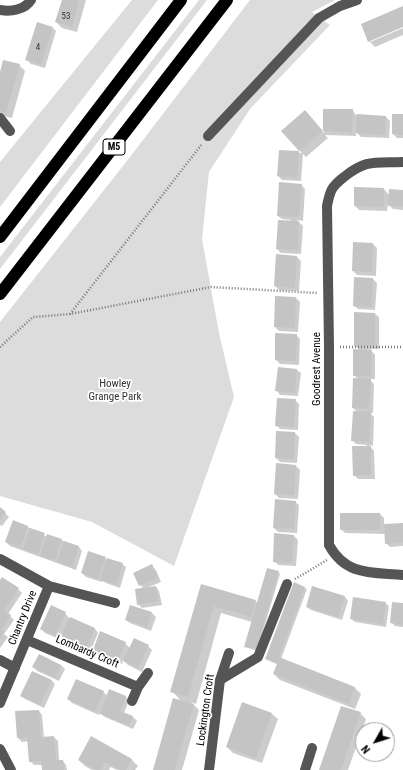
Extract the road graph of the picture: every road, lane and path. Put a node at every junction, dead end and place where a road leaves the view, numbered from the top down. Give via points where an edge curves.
1 (31, 0) edge
2 (181, 0) edge
3 (227, 0) edge
4 (357, 0) edge
5 (0, 10) edge
6 (0, 118) edge
7 (10, 131) dead end
8 (208, 136) joint
9 (403, 162) edge
10 (0, 238) edge
11 (0, 294) edge
12 (329, 294) junction
13 (70, 314) junction
14 (0, 347) edge
15 (330, 347) junction
16 (403, 348) edge
17 (335, 556) junction
18 (0, 559) edge
19 (403, 574) edge
20 (287, 584) joint
21 (49, 586) junction
22 (115, 603) dead end
23 (27, 640) junction
24 (229, 653) dead end
25 (0, 660) edge
26 (15, 668) junction
27 (148, 673) dead end
28 (220, 680) junction
29 (138, 687) junction
30 (132, 701) dead end
31 (0, 703) edge
32 (312, 748) dead end
33 (0, 749) edge
34 (11, 770) edge
35 (209, 770) edge
36 (305, 770) edge

1 - 5 street via 29,4 11,12
2 - 10 highway
3 - 11 highway, M5
4 - 8 street via 319,18
6 - 7 street
8 - 13 path
9 - 12 street, Goodrest Avenue via 367,163 354,168 330,190 326,206
12 - 13 path via 211,287
12 - 15 street, Goodrest Avenue
13 - 14 path via 33,317
15 - 16 path
15 - 17 street, Goodrest Avenue via 328,545
17 - 19 street via 355,570
17 - 20 path
18 - 21 street, Chantry Drive
20 - 28 street via 258,657
21 - 22 street, Chantry Drive
21 - 23 street, Chantry Drive
23 - 26 street, Chantry Drive
23 - 29 street, Lombardy Croft
24 - 28 street, Lockington Croft
25 - 26 street
26 - 31 street, Chantry Drive
27 - 29 street
28 - 35 street, Lockington Croft
29 - 30 street
32 - 36 street
33 - 34 street

